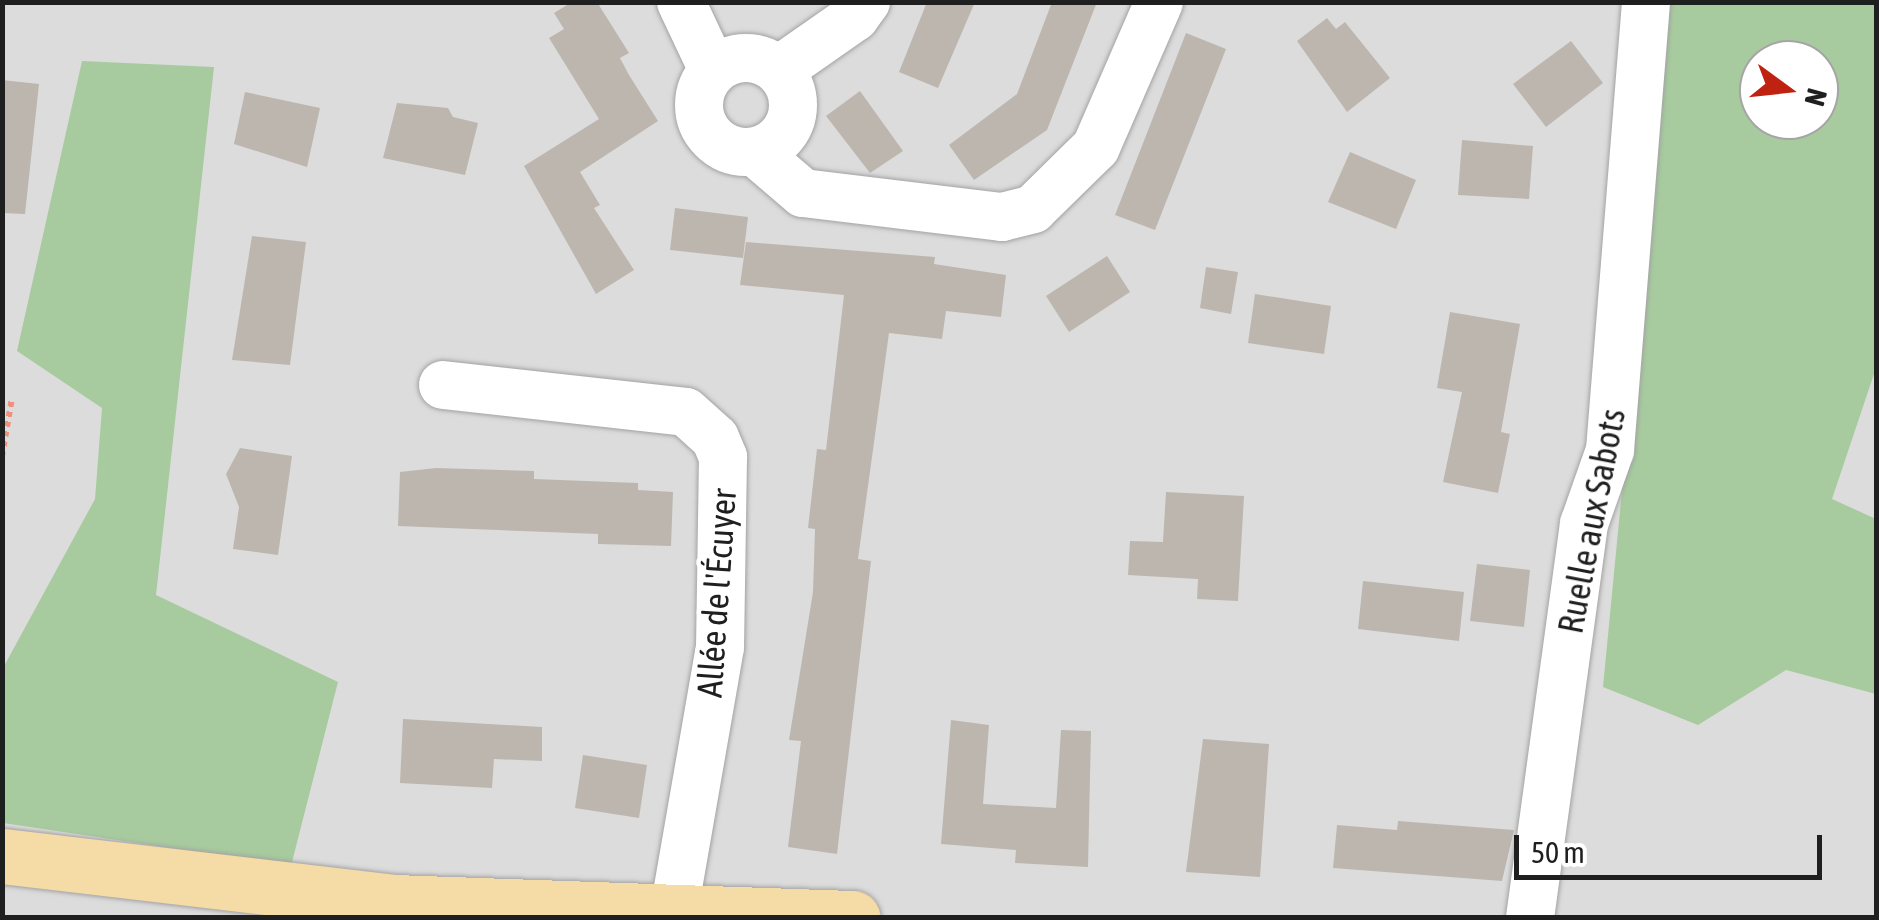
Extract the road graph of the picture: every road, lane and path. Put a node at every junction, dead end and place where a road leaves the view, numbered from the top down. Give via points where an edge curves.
1 (681, 2) edge
2 (866, 2) edge
3 (1159, 2) edge
4 (1646, 2) edge
5 (713, 70) junction
6 (779, 70) junction
7 (755, 152) junction
8 (443, 386) dead end
9 (12, 398) dead end
10 (2, 456) edge
11 (2, 856) edge
12 (674, 911) junction
13 (852, 918) edge
14 (1530, 918) edge

1 - 5 street
2 - 6 street via 855,18
3 - 7 street via 1096,147 1033,209 1002,217 803,193
4 - 14 street, Ruelle aux Sabots via 1610,450 1584,524
5 - 6 street via 753,57
5 - 7 street via 699,97 703,127 725,148
6 - 7 street via 793,95 790,124 782,137
8 - 12 street, Allée de l'Écuyer via 686,412 715,438 723,457 720,648
9 - 10 path
11 - 12 main road via 393,902
12 - 13 main road

